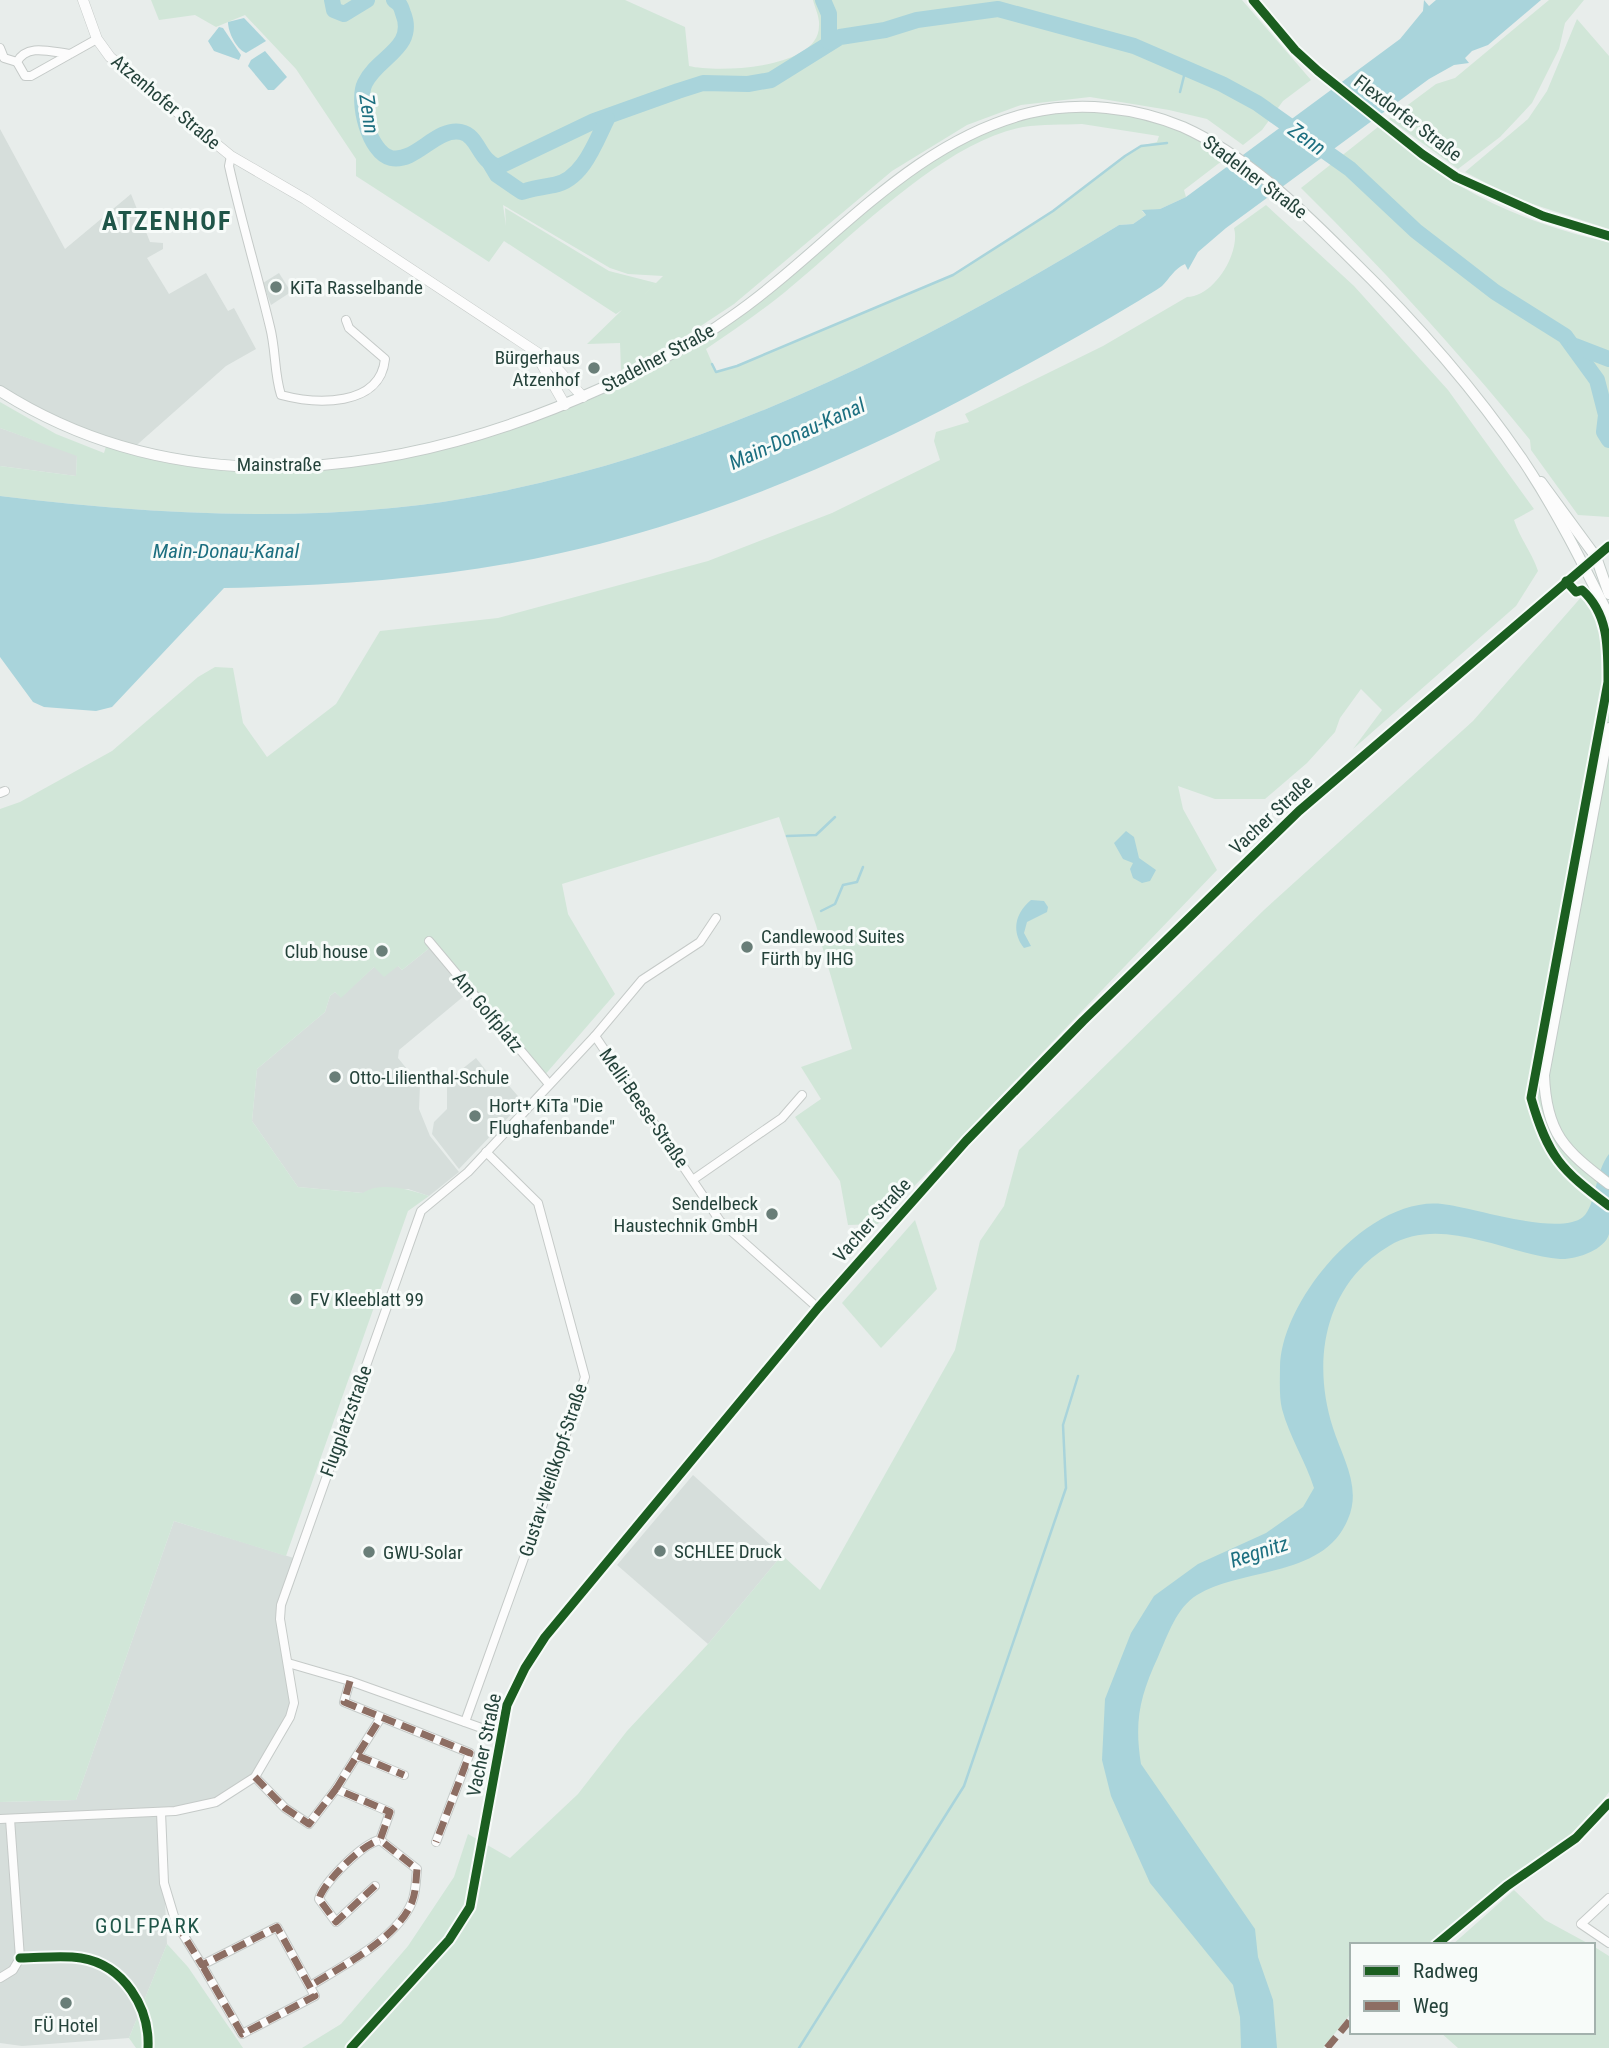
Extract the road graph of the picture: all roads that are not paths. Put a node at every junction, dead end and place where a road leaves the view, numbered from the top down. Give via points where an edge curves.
1 (83, 0) edge
2 (1252, 0) edge
3 (97, 39) junction
4 (0, 48) edge
5 (69, 54) junction
6 (17, 62) junction
7 (232, 156) junction
8 (1609, 236) edge
9 (346, 320) dead end
10 (534, 352) junction
11 (0, 391) edge
12 (583, 397) junction
13 (565, 405) junction
14 (1527, 467) junction
15 (1609, 547) edge
16 (1596, 557) junction
17 (1583, 567) junction
18 (1609, 594) edge
19 (1609, 617) edge
20 (1609, 728) edge
21 (716, 918) dead end
22 (429, 941) dead end
23 (595, 1036) junction
24 (548, 1083) junction
25 (802, 1095) dead end
26 (486, 1152) junction
27 (694, 1179) junction
28 (1609, 1184) edge
29 (818, 1308) junction
30 (288, 1663) junction
31 (350, 1682) junction
32 (380, 1719) junction
33 (465, 1722) junction
34 (501, 1735) junction
35 (358, 1756) junction
36 (404, 1775) dead end
37 (255, 1777) junction
38 (336, 1789) junction
39 (161, 1812) junction
40 (0, 1819) edge
41 (10, 1819) junction
42 (380, 1840) junction
43 (436, 1842) dead end
44 (375, 1886) dead end
45 (1609, 1898) edge
46 (1609, 1943) edge
47 (202, 1965) junction
48 (0, 1978) edge
49 (310, 1986) junction
50 (351, 2048) edge

1 - 3 street, Atzenhofer Straße
2 - 8 street, Flexdorfer Straße via 1318,71 1456,177 1543,216
3 - 5 street
3 - 7 street, Atzenhofer Straße via 110,57
4 - 6 street via 4,58
5 - 6 street via 28,50
5 - 6 street via 32,76 25,76
7 - 9 street, Atzenhofer Straße via 229,166 271,330 274,375 281,396 302,401 352,398 375,382 385,359 349,328
7 - 10 street, Stadelner Straße
10 - 12 street, Stadelner Straße via 550,361
10 - 13 street, Stadelner Straße
11 - 13 main road, Mainstraße via 63,426 130,451 260,466 322,465 407,453 518,424
12 - 13 main road, Stadelner Straße
12 - 14 main road, Stadelner Straße via 689,345 733,316 897,181 964,137 1026,114 1102,107 1135,112 1192,132 1231,154 1297,205 1389,295 1450,364
14 - 16 main road, Stadelner Straße
14 - 17 main road, Stadelner Straße
15 - 16 street, Vacher Straße
16 - 17 street, Vacher Straße
16 - 18 main road, Stadelner Straße
17 - 19 main road, Stadelner Straße
17 - 29 street, Vacher Straße via 1299,811 1166,938 967,1142
20 - 28 main road via 1544,1075 1545,1107 1555,1132 1587,1168
21 - 23 street, Flugplatzstraße via 700,942 642,980
22 - 24 street, Am Golfplatz
23 - 24 street, Flugplatzstraße
23 - 27 street, Melli-Beese-Straße
24 - 26 street, Flugplatzstraße
25 - 27 street, Melli-Beese-Straße via 782,1118
26 - 30 street, Flugplatzstraße via 421,1211 281,1605
26 - 33 street, Gustav-Weißkopf-Straße via 538,1203 585,1377
27 - 29 street, Melli-Beese-Straße via 720,1221
29 - 34 street, Vacher Straße via 545,1637 511,1696
30 - 31 street
30 - 37 street, Flugplatzstraße via 294,1703 290,1717
31 - 32 street via 344,1702
31 - 33 street
32 - 35 street
32 - 43 street via 470,1753
33 - 34 street
34 - 50 street, Vacher Straße via 470,1907 449,1940
35 - 36 street
35 - 38 street
37 - 38 street via 285,1808 309,1824
37 - 39 street, Flugplatzstraße via 215,1802
38 - 42 street via 390,1812
39 - 41 street, Flugplatzstraße
39 - 47 street via 164,1883 176,1923
40 - 41 street, Flugplatzstraße
41 - 48 street via 20,1958 13,1970
42 - 44 street via 367,1843 322,1889 319,1899 336,1922
42 - 49 street via 417,1869 412,1902 374,1947
45 - 46 street via 1581,1923
47 - 49 street via 277,1927
47 - 49 street via 242,2034 315,1996

